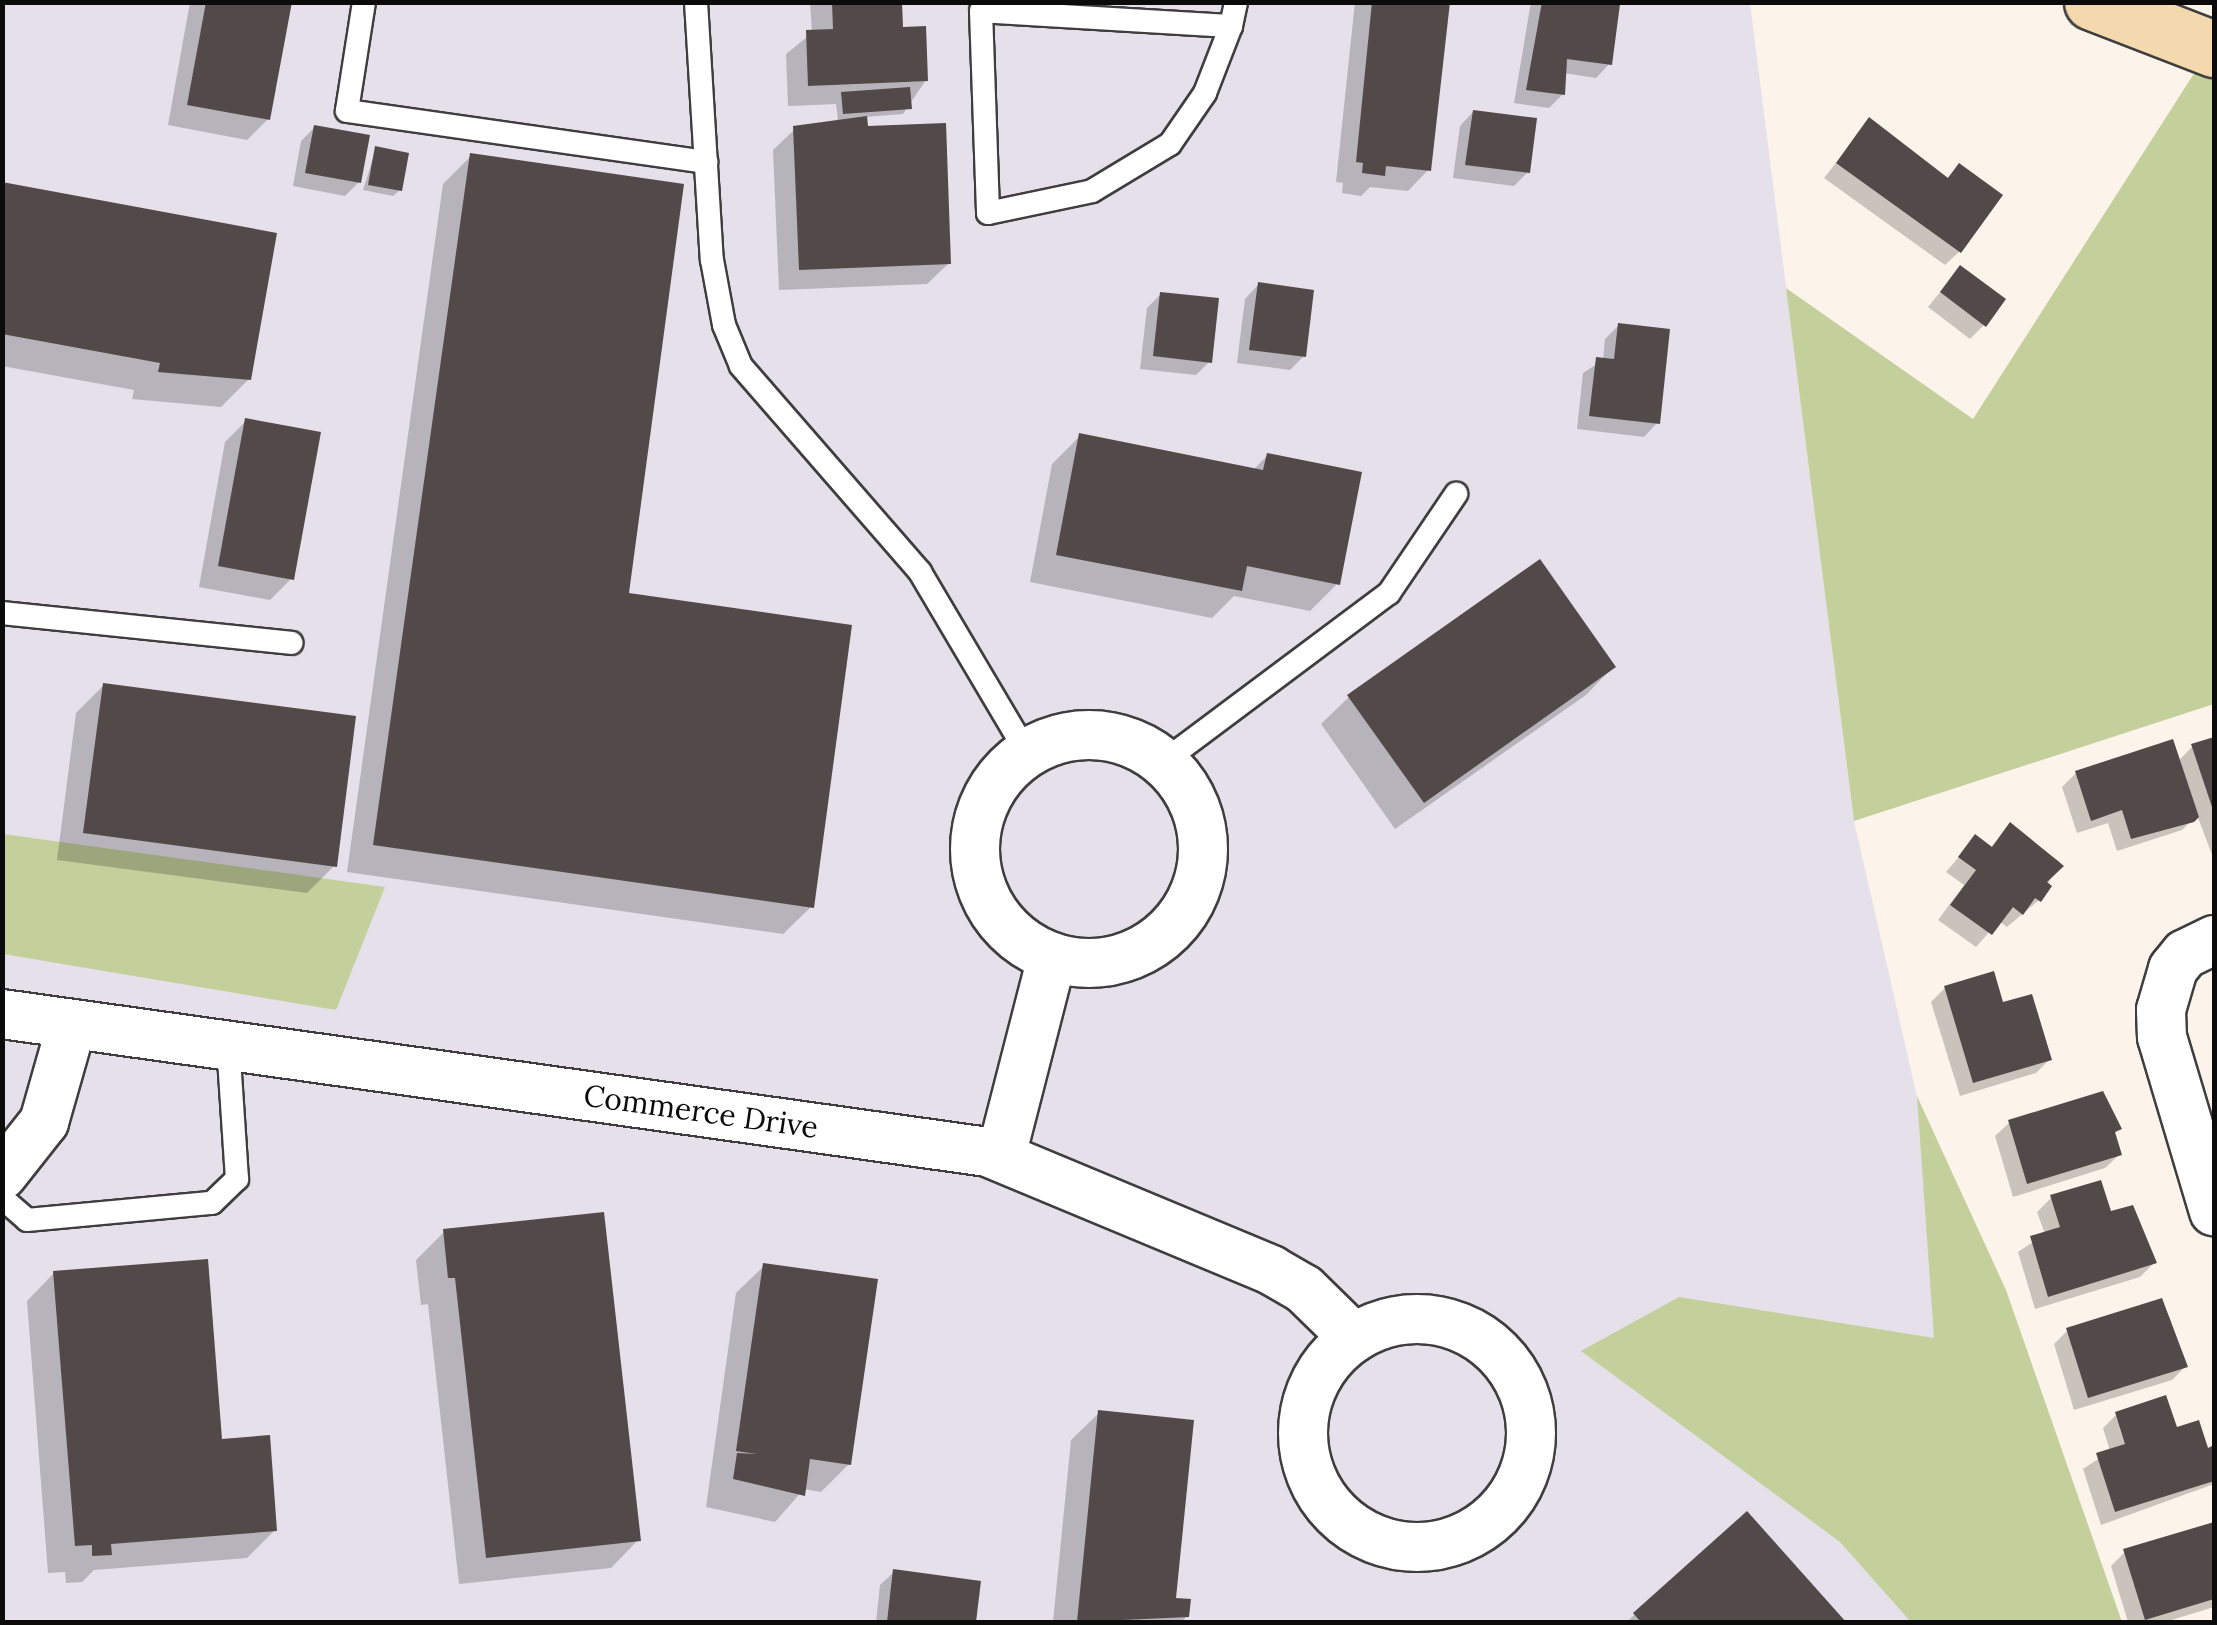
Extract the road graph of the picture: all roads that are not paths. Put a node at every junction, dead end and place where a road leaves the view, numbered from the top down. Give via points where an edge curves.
1 (364, 2) edge
2 (696, 2) edge
3 (2092, 2) edge
4 (1234, 14) edge
5 (2214, 49) edge
6 (706, 162) junction
7 (1456, 494) dead end
8 (2, 614) edge
9 (290, 643) dead end
10 (1026, 751) junction
11 (1162, 762) junction
12 (2214, 940) edge
13 (1052, 958) junction
14 (2, 1014) edge
15 (72, 1024) junction
16 (228, 1044) junction
17 (1001, 1156) junction
18 (2, 1175) edge
19 (2, 1198) edge
20 (2214, 1211) edge
21 (1354, 1338) junction

1 - 6 lane via 348,112
2 - 6 lane
3 - 5 street
4 - 4 lane via 1204,93 1170,144 1092,191 988,212 981,11
6 - 10 lane via 712,260 724,325 741,366 920,572
7 - 11 lane via 1389,593
8 - 9 lane
10 - 11 street via 1052,740 1103,734 1132,742
10 - 13 street via 991,788 981,810 978,867 1000,921
11 - 13 street via 1176,775 1198,822 1202,851 1186,908 1171,928 1131,954 1090,964
12 - 20 street via 2184,954 2161,1010 2162,1037
13 - 17 street
14 - 15 street, Commerce Drive
15 - 16 street, Commerce Drive
15 - 18 street via 44,1122
16 - 17 street, Commerce Drive
16 - 19 lane via 237,1179 212,1203 28,1220
17 - 21 street, Commerce Drive via 1271,1270 1304,1289
21 - 21 street via 1332,1357 1306,1407 1308,1465 1320,1492 1348,1523 1386,1543 1444,1545 1470,1534 1515,1493 1527,1464 1528,1403 1516,1374 1496,1350 1442,1321 1382,1324

